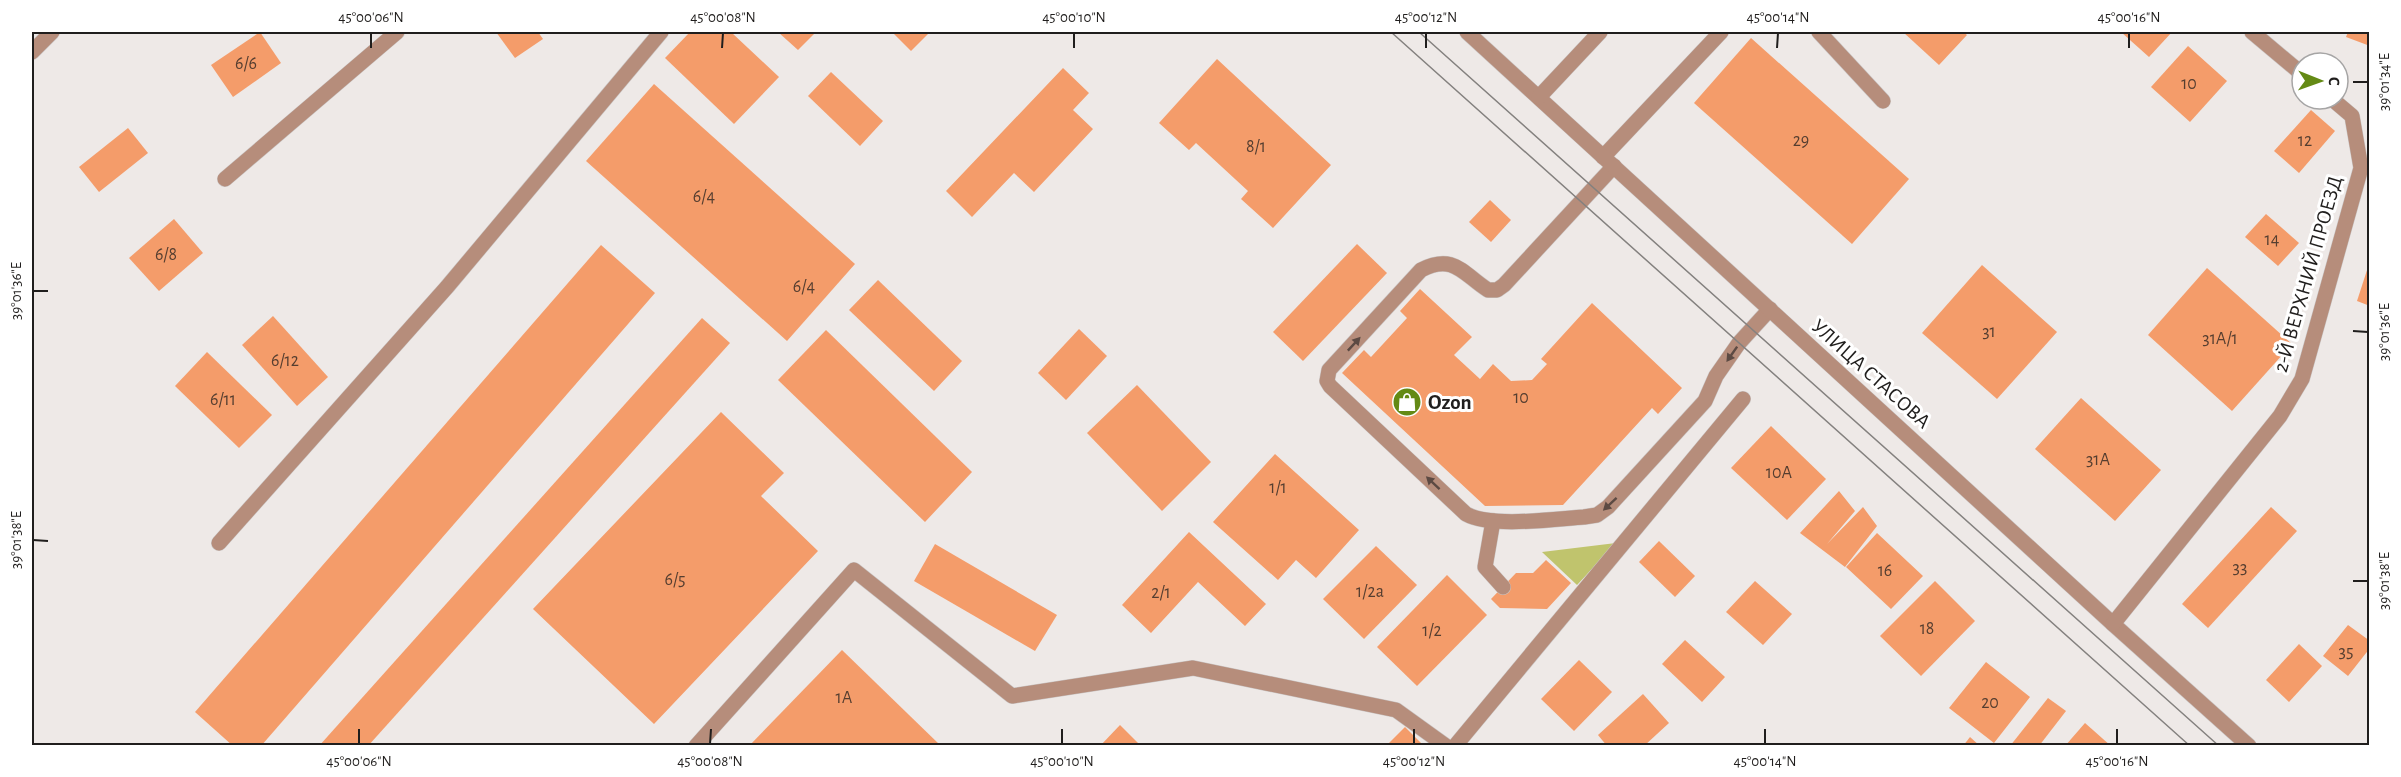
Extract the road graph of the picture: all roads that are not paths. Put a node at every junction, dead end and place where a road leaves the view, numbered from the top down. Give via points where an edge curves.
1 (52, 32) edge
2 (397, 32) edge
3 (661, 32) edge
4 (1467, 32) edge
5 (1600, 32) edge
6 (1721, 32) edge
7 (1820, 32) edge
8 (2252, 32) edge
9 (32, 52) edge
10 (2290, 64) edge
11 (1539, 97) junction
12 (1883, 101) dead end
13 (2346, 111) edge
14 (1609, 161) junction
15 (225, 179) dead end
16 (1770, 309) junction
17 (1743, 399) dead end
18 (1493, 521) junction
19 (219, 543) dead end
20 (1503, 586) dead end
21 (2113, 624) junction
22 (696, 746) edge
23 (1446, 746) edge
24 (1455, 746) edge
25 (2249, 746) edge

1 - 9 street
2 - 15 street
3 - 19 street via 447,287
4 - 11 street, УЛИЦА СТАСОВА
5 - 11 street
6 - 14 street
7 - 12 street
8 - 10 street
11 - 14 street, УЛИЦА СТАСОВА
13 - 21 street, 2-Й ВЕРХНИЙ ПРОЕЗД via 2352,116 2361,168 2302,379 2280,416
14 - 16 street, УЛИЦА СТАСОВА
18 -> 14 street via 1466,514 1330,386 1327,375 1421,270 1442,263 1464,270 1488,290 1504,285
16 -> 18 street via 1739,343 1716,376 1705,401 1608,507 1584,518
16 - 21 street, УЛИЦА СТАСОВА
17 - 24 street
18 - 20 street via 1485,567
21 - 25 street, УЛИЦА СТАСОВА
22 - 23 street via 854,570 1012,696 1193,668 1396,710

